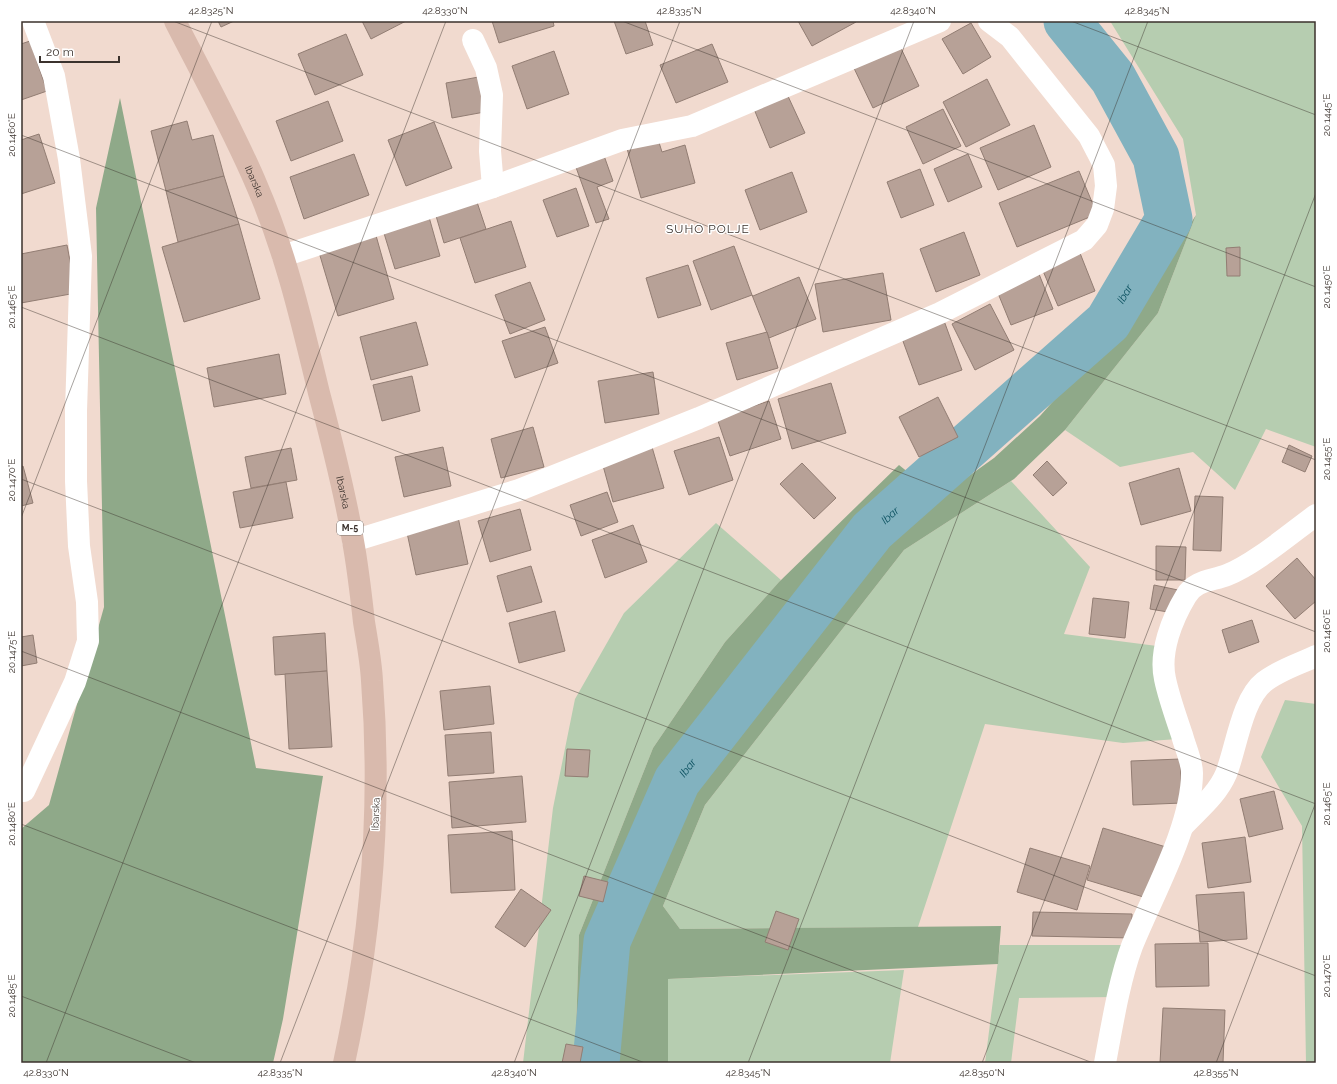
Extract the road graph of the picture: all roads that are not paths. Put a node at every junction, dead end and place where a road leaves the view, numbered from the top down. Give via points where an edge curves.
1 (33, 21) edge
2 (175, 21) edge
3 (940, 21) edge
4 (989, 21) edge
5 (474, 40) dead end
6 (493, 187) junction
7 (283, 256) junction
8 (1316, 515) edge
9 (353, 540) junction
10 (1316, 656) edge
11 (24, 791) dead end
12 (1181, 828) junction
13 (344, 1063) edge
14 (1105, 1063) edge

1 - 11 street via 54,76 69,159 81,256 76,481 88,641 75,682
2 - 7 main road, Ibarska / M-5 via 230,125 258,188
3 - 6 street via 692,126 622,140
4 - 9 street via 1010,37 1089,136 1104,165 1106,186 1103,209 1097,225 1084,240 940,313 699,418 519,490
5 - 6 street via 486,68 492,95 490,151
6 - 7 street
7 - 9 main road, Ibarska / M-5 via 308,348
8 - 12 street via 1242,567 1227,575 1200,582 1187,594 1177,611 1165,656 1165,678 1192,771 1190,796
9 - 13 main road, Ibarska / M-5 via 372,679 376,803 372,882 364,954
10 - 12 street via 1263,682 1251,698 1226,774 1216,791
12 - 14 street via 1132,948

